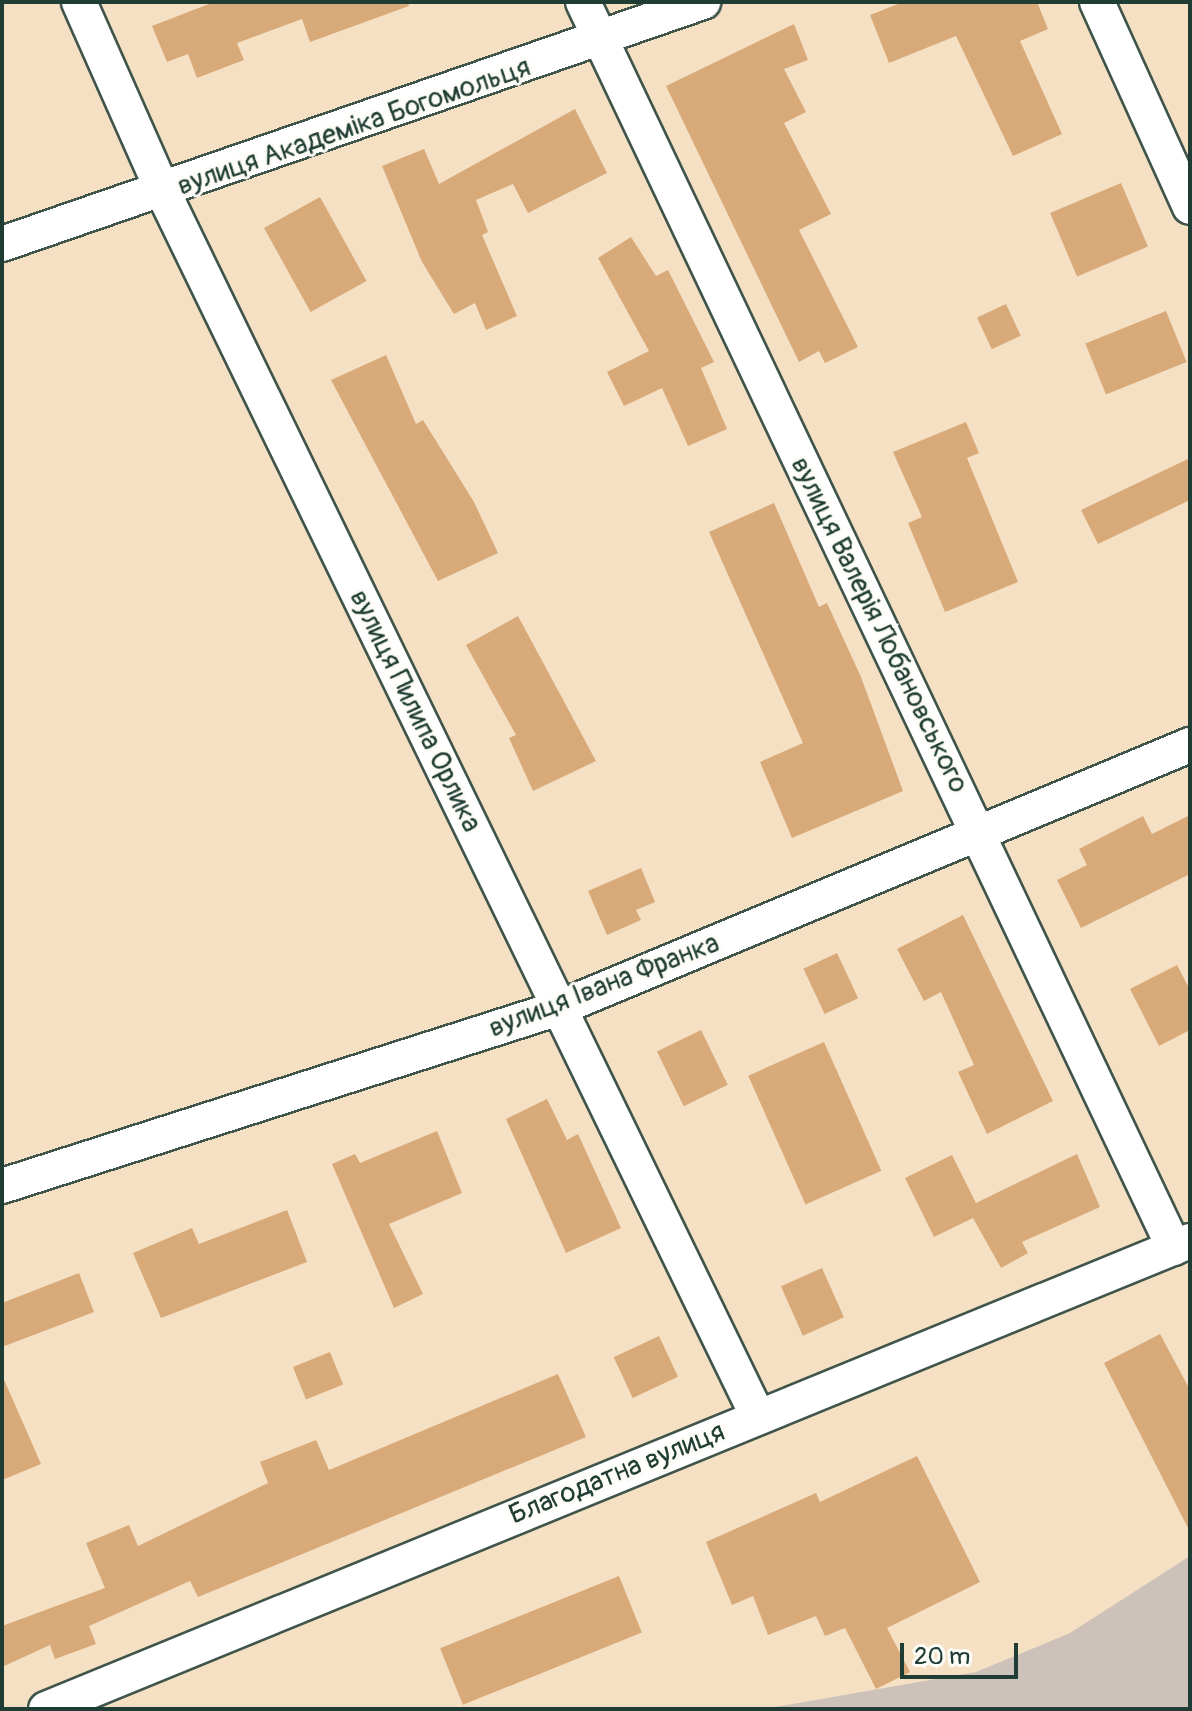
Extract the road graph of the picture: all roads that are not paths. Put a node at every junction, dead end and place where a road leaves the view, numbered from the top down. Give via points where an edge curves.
1 (79, 2) edge
2 (583, 2) edge
3 (703, 2) edge
4 (1097, 2) edge
5 (600, 42) junction
6 (163, 192) junction
7 (1190, 207) edge
8 (2, 244) edge
9 (1190, 745) edge
10 (981, 836) junction
11 (559, 1008) junction
12 (2, 1186) edge
13 (1182, 1245) edge
14 (758, 1417) junction
15 (46, 1709) edge

1 - 6 street, вулиця Пилипа Орлика
2 - 5 street, вулиця Валерія Лобановського
3 - 5 street, вулиця Академіка Богомольця
4 - 7 street
5 - 6 street, вулиця Академіка Богомольця
5 - 10 street, вулиця Валерія Лобановського
6 - 8 street, вулиця Академіка Богомольця
6 - 11 street, вулиця Пилипа Орлика
9 - 10 street, вулиця Івана Франка
10 - 11 street, вулиця Івана Франка
10 - 13 street, вулиця Валерія Лобановського
11 - 12 street, вулиця Івана Франка
11 - 14 street, вулиця Пилипа Орлика
13 - 14 street, Благодатна вулиця
14 - 15 street, Благодатна вулиця

